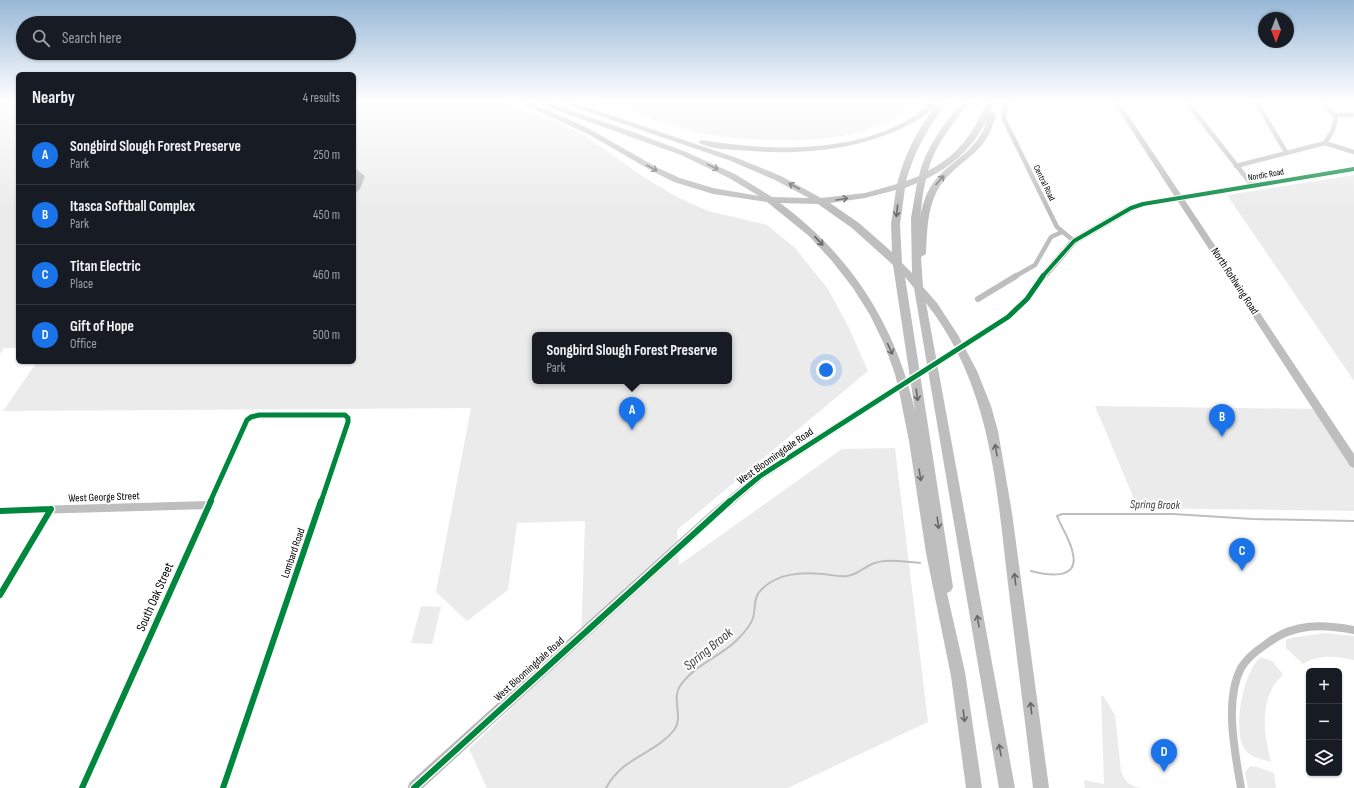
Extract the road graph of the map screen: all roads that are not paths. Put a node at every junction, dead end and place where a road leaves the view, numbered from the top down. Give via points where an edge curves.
1 (973, 136) edge
2 (599, 137) edge
3 (639, 137) edge
4 (669, 137) edge
5 (685, 137) edge
6 (875, 137) edge
7 (920, 137) edge
8 (939, 137) edge
9 (984, 137) edge
10 (1013, 137) edge
11 (1140, 137) edge
12 (1213, 137) edge
13 (1277, 137) edge
14 (1329, 137) edge
15 (1325, 143) junction
16 (1286, 152) junction
17 (1354, 152) edge
18 (1236, 166) junction
19 (1354, 169) edge
20 (1252, 185) junction
21 (1181, 199) junction
22 (1062, 232) junction
23 (1074, 241) junction
24 (920, 299) junction
25 (978, 299) dead end
26 (251, 417) joint
27 (1354, 463) edge
28 (209, 505) junction
29 (51, 509) junction
30 (0, 511) edge
31 (0, 595) edge
32 (1354, 630) edge
33 (959, 678) junction
34 (82, 788) edge
35 (223, 788) edge
36 (414, 788) edge
37 (974, 788) edge
38 (1007, 788) edge
39 (1042, 788) edge
40 (1241, 788) edge

2 -> 1 highway via 650,167 678,180 734,194 786,200 833,200 897,188 947,164 965,148
3 -> 33 highway via 672,148 735,177 788,214 814,236 849,276 878,323 900,373 914,434 932,554
39 -> 4 highway via 1006,512 993,433 972,369 952,333 914,279 873,239 824,202 769,173
5 - 6 highway via 705,143 744,148 791,150 840,146
7 -> 33 highway via 909,157 904,174 897,204 895,237
8 - 24 highway via 927,161 915,212 914,236
24 -> 9 highway via 921,245 929,198 943,177 982,142
10 - 22 street, Central Road via 1057,228
11 - 21 main road, North Rohlwing Road
12 - 18 street
13 - 16 street
14 - 15 street
15 - 16 street
15 - 17 street
16 - 18 street
18 - 20 street
19 - 20 street, Nordic Road
20 - 21 street, Nordic Road
21 - 23 street, West Bloomingdale Road via 1131,208
21 - 27 main road, North Rohlwing Road
22 - 23 street, Central Road
22 - 25 street via 1051,237 1035,265
23 - 36 street, West Bloomingdale Road via 1023,304 1001,322 758,477 716,512
38 -> 24 highway
26 - 28 street, South Oak Street
26 - 35 street, Lombard Road via 341,414 348,418
28 - 29 street, West George Street
28 - 34 street, South Oak Street
29 - 30 street, West George Street
29 - 31 street
32 - 40 street via 1311,625 1290,629 1271,638 1241,669 1233,710
33 -> 37 highway

